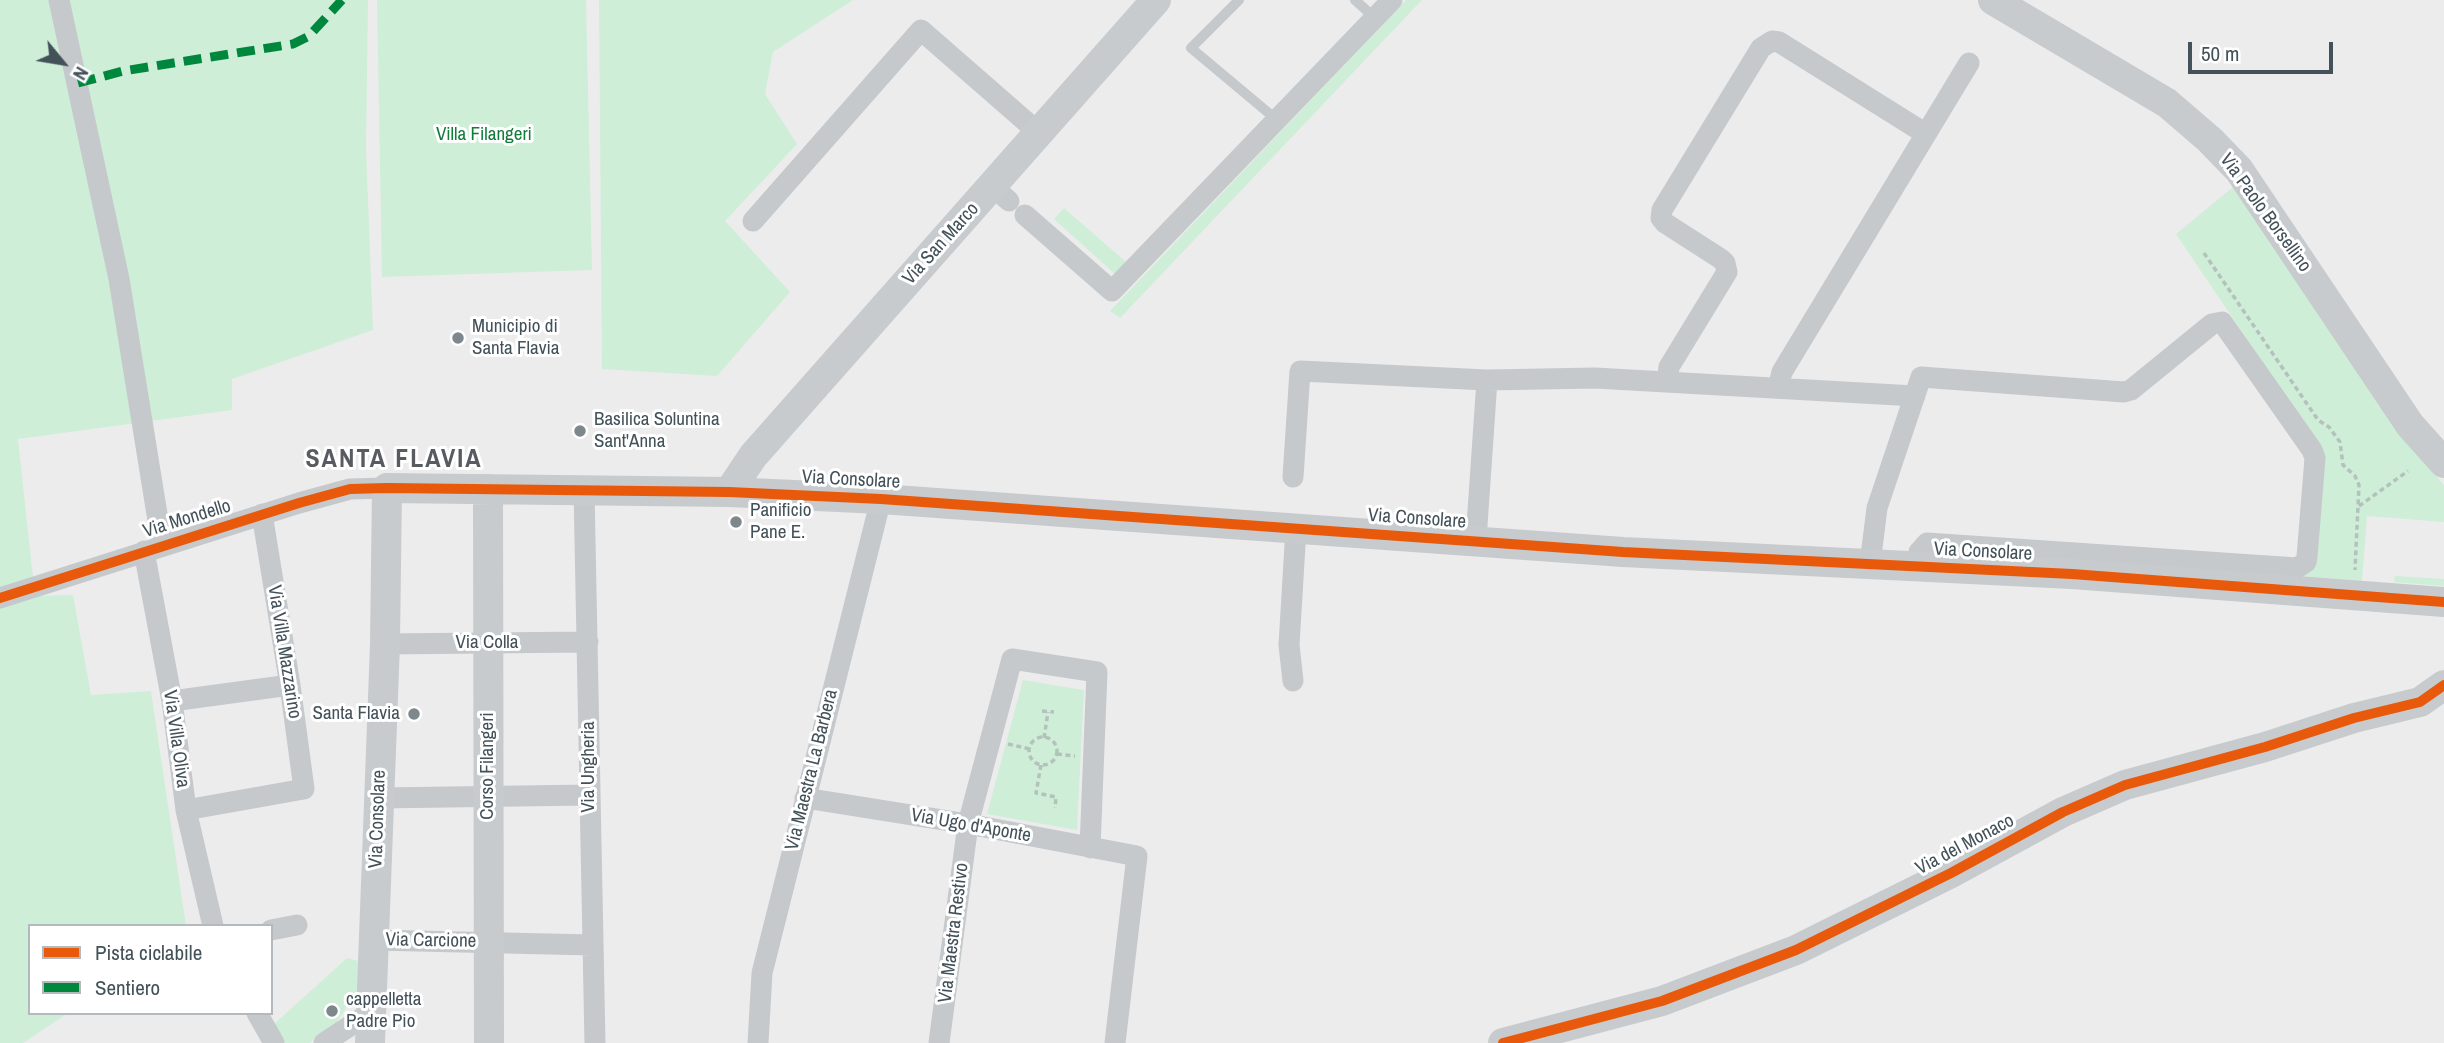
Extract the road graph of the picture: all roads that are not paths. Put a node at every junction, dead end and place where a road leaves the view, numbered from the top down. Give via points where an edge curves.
1 (59, 0) edge
2 (1156, 0) edge
3 (1239, 0) edge
4 (1355, 0) edge
5 (1392, 0) edge
6 (1993, 0) edge
7 (1375, 18) junction
8 (1969, 63) dead end
9 (1277, 120) junction
10 (1039, 133) junction
11 (1926, 134) junction
12 (1025, 215) dead end
13 (753, 220) dead end
14 (1487, 380) junction
15 (1667, 382) junction
16 (1778, 388) junction
17 (1915, 396) junction
18 (2444, 463) edge
19 (1293, 477) dead end
20 (387, 488) junction
21 (488, 489) junction
22 (584, 490) junction
23 (729, 492) junction
24 (881, 499) junction
25 (262, 514) junction
26 (1296, 528) junction
27 (1476, 540) junction
28 (153, 548) junction
29 (1870, 564) junction
30 (1917, 566) junction
31 (0, 598) edge
32 (2441, 602) edge
33 (488, 642) junction
34 (588, 642) junction
35 (385, 644) junction
36 (1293, 681) dead end
37 (290, 685) junction
38 (2444, 685) edge
39 (172, 701) junction
40 (589, 795) junction
41 (488, 797) junction
42 (379, 798) junction
43 (805, 798) junction
44 (186, 810) junction
45 (968, 824) junction
46 (1090, 848) junction
47 (213, 924) edge
48 (297, 925) dead end
49 (273, 930) edge
50 (373, 940) junction
51 (489, 942) junction
52 (593, 945) junction
53 (371, 1012) junction
54 (258, 1015) edge
55 (274, 1043) edge
56 (324, 1043) edge
57 (370, 1043) edge
58 (489, 1043) edge
59 (595, 1043) edge
60 (758, 1043) edge
61 (939, 1043) edge
62 (1115, 1043) edge
63 (1503, 1043) edge

1 - 28 street, Via Villa Oliva via 119,279
2 - 10 street, Via San Marco
3 - 9 lane via 1191,48
4 - 7 lane
5 - 7 street
6 - 18 street, Via Paolo Borsellino via 2167,103 2210,140 2239,170 2410,425
7 - 9 street
8 - 11 street
9 - 12 street via 1112,291
10 - 13 street via 921,30
10 - 23 street, Via San Marco via 1000,194 753,456
11 - 15 street via 1779,42 1761,48 1662,210 1665,223 1721,259 1727,272 1669,368
11 - 16 street via 1782,372
14 - 15 street
14 - 19 street via 1300,371
14 - 27 street
15 - 16 street
16 - 17 street
17 - 29 street via 1877,508
17 - 30 street via 1921,377 2124,392 2222,321 2315,458 2307,556 2297,568 1927,543 1919,552
20 - 21 street, Via Consolare
20 - 25 street, Via Mondello via 350,489
20 - 35 street, Via Consolare
21 - 22 street, Via Consolare
21 - 33 street, Corso Filangeri
22 - 23 street, Via Consolare
22 - 34 street, Via Ungheria
23 - 24 street, Via Consolare
24 - 26 street, Via Consolare
24 - 43 street, Via Maestra La Barbera
25 - 28 street, Via Mondello
25 - 37 street, Via Villa Mazzarino
26 - 27 street, Via Consolare
26 - 36 street via 1289,645
27 - 29 street, Via Consolare
28 - 31 street, Via Mondello
28 - 39 street, Via Villa Oliva
29 - 30 street, Via Consolare
30 - 32 street, Via Consolare
33 - 34 street, Via Colla
33 - 35 street, Via Colla
33 - 41 street, Corso Filangeri
34 - 40 street, Via Ungheria
35 - 42 street, Via Consolare
37 - 39 street
37 - 44 street, Via Villa Mazzarino via 304,789
38 - 63 street, Via del Monaco via 2420,702 2125,785 2063,812 1796,950 1662,1002
39 - 44 street, Via Villa Oliva
40 - 41 street
40 - 52 street, Via Ungheria
41 - 42 street
41 - 51 street, Corso Filangeri
42 - 50 street, Via Consolare
43 - 45 street, Via Ugo d'Aponte
43 - 60 street, Via Maestra La Barbera via 762,973
44 - 47 street, Via Villa Oliva
45 - 46 street, Via Ugo d'Aponte
45 - 46 street, Via Maestra Restivo via 1012,659 1097,672
45 - 61 street, Via Maestra Restivo
46 - 62 street, Via Ugo d'Aponte via 1137,856
48 - 49 street
50 - 51 street, Via Carcione
50 - 53 street, Via Consolare
51 - 52 street, Via Carcione
51 - 58 street, Corso Filangeri
52 - 59 street, Via Ungheria
53 - 56 street
53 - 57 street, Via Consolare
54 - 55 street

